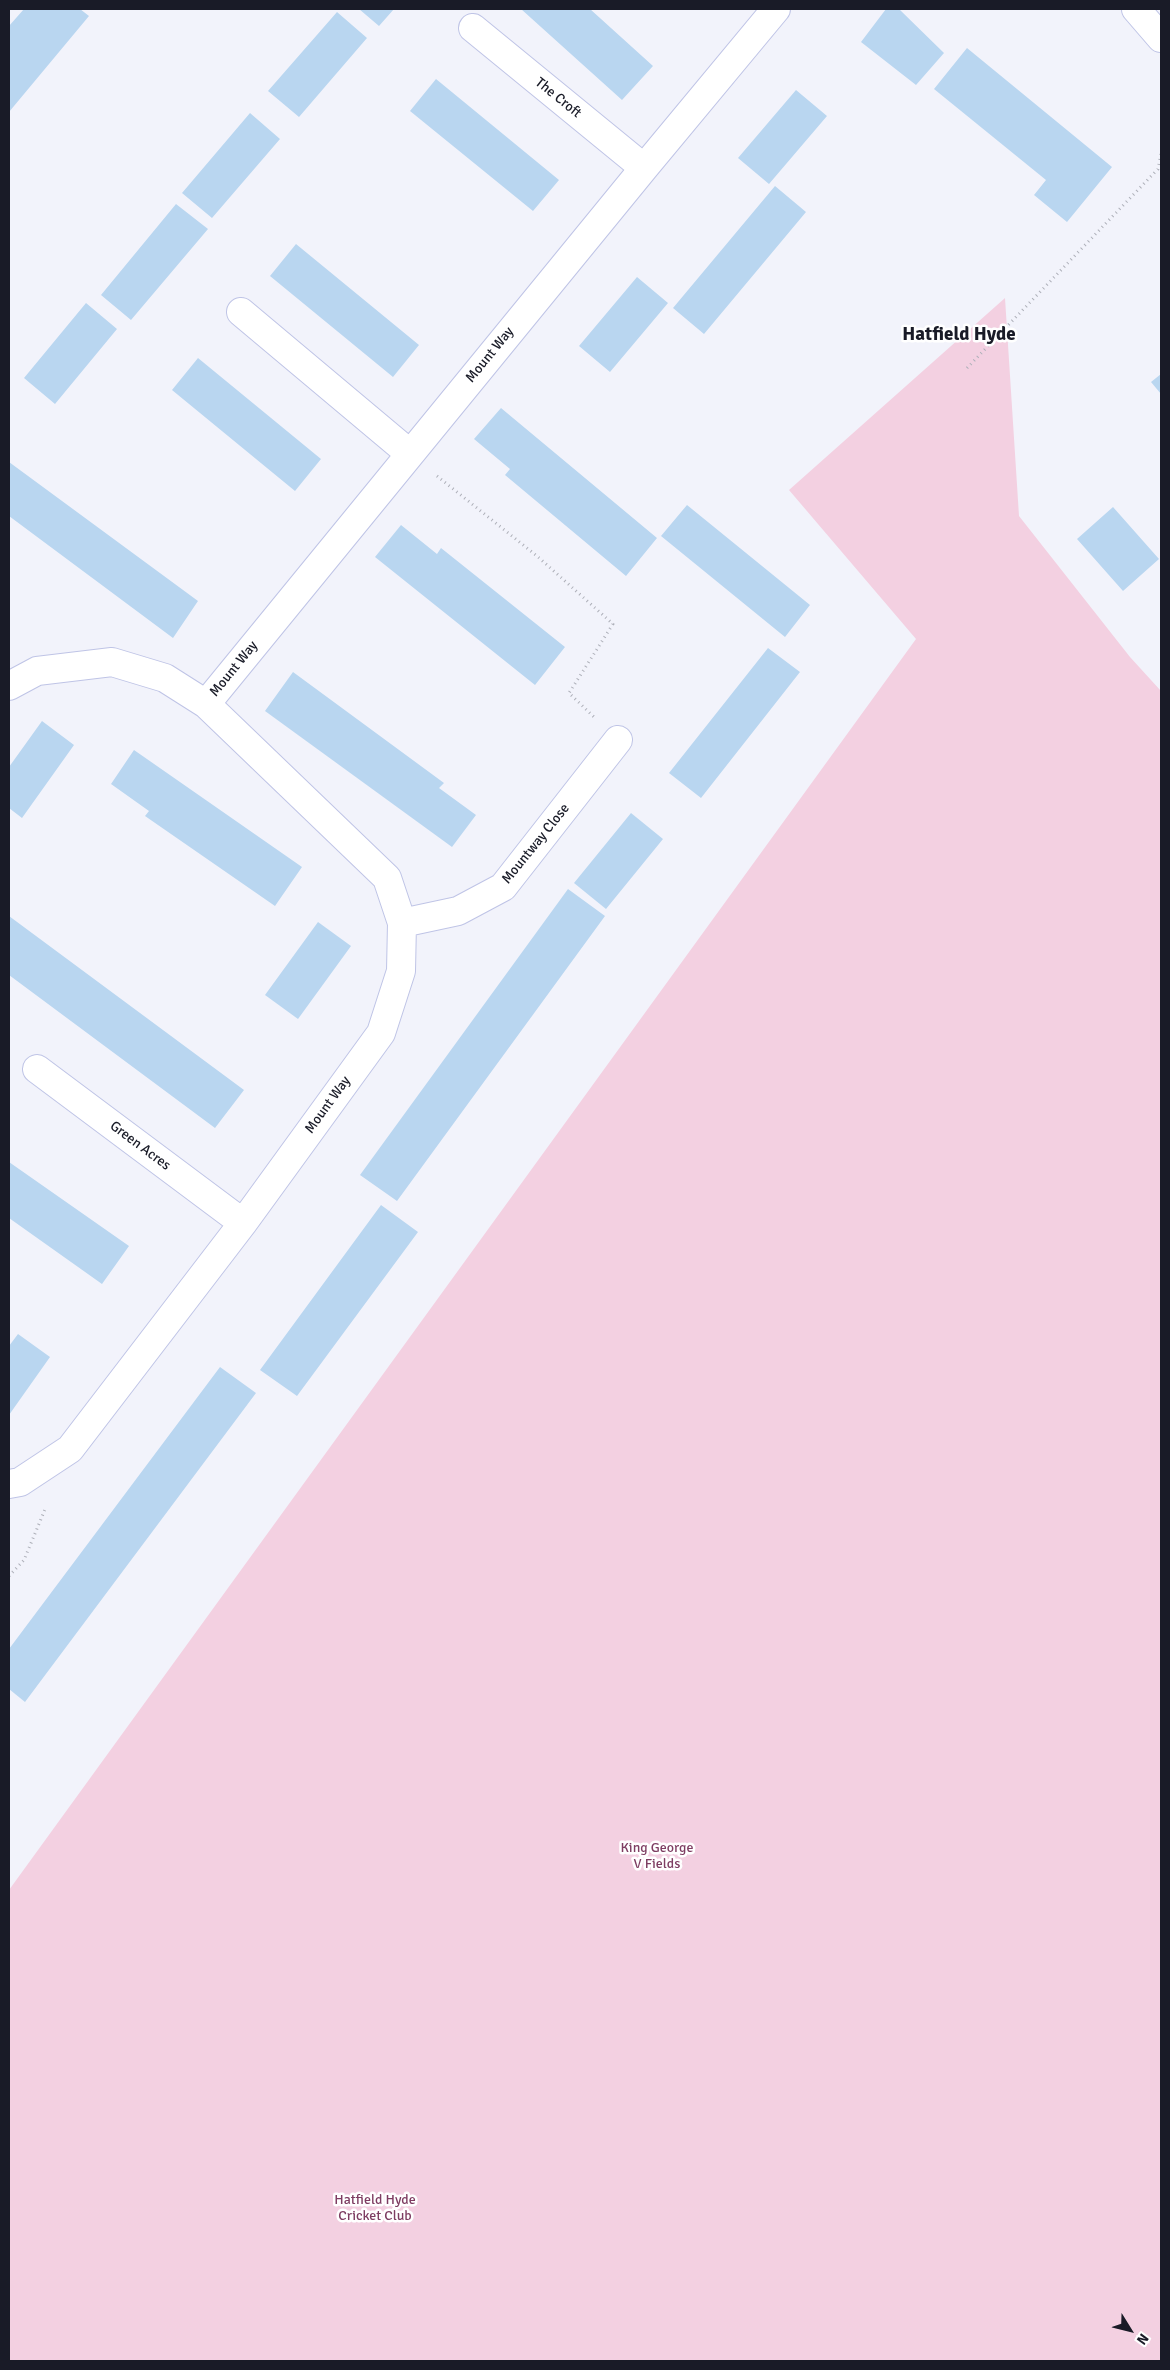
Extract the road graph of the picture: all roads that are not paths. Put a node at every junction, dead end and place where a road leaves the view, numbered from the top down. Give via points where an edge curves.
1 (776, 9) edge
2 (1136, 9) edge
3 (473, 28) dead end
4 (1161, 38) edge
5 (644, 168) junction
6 (241, 312) dead end
7 (410, 453) junction
8 (9, 686) edge
9 (206, 704) junction
10 (618, 740) road end
11 (402, 923) junction
12 (37, 1069) dead end
13 (243, 1223) junction
14 (9, 1484) edge

1 - 5 street, Mount Way
2 - 4 street
3 - 5 street, The Croft
5 - 7 street, Mount Way
6 - 7 street
7 - 9 street, Mount Way
8 - 9 street, Mount Way via 37,671 112,662 165,678
9 - 11 street, Mount Way via 387,878
10 - 11 street, Mountway Close via 503,887 458,911
11 - 13 street, Mount Way via 402,972 381,1033
12 - 13 street, Green Acres
13 - 14 street, Mount Way via 70,1449 20,1482

